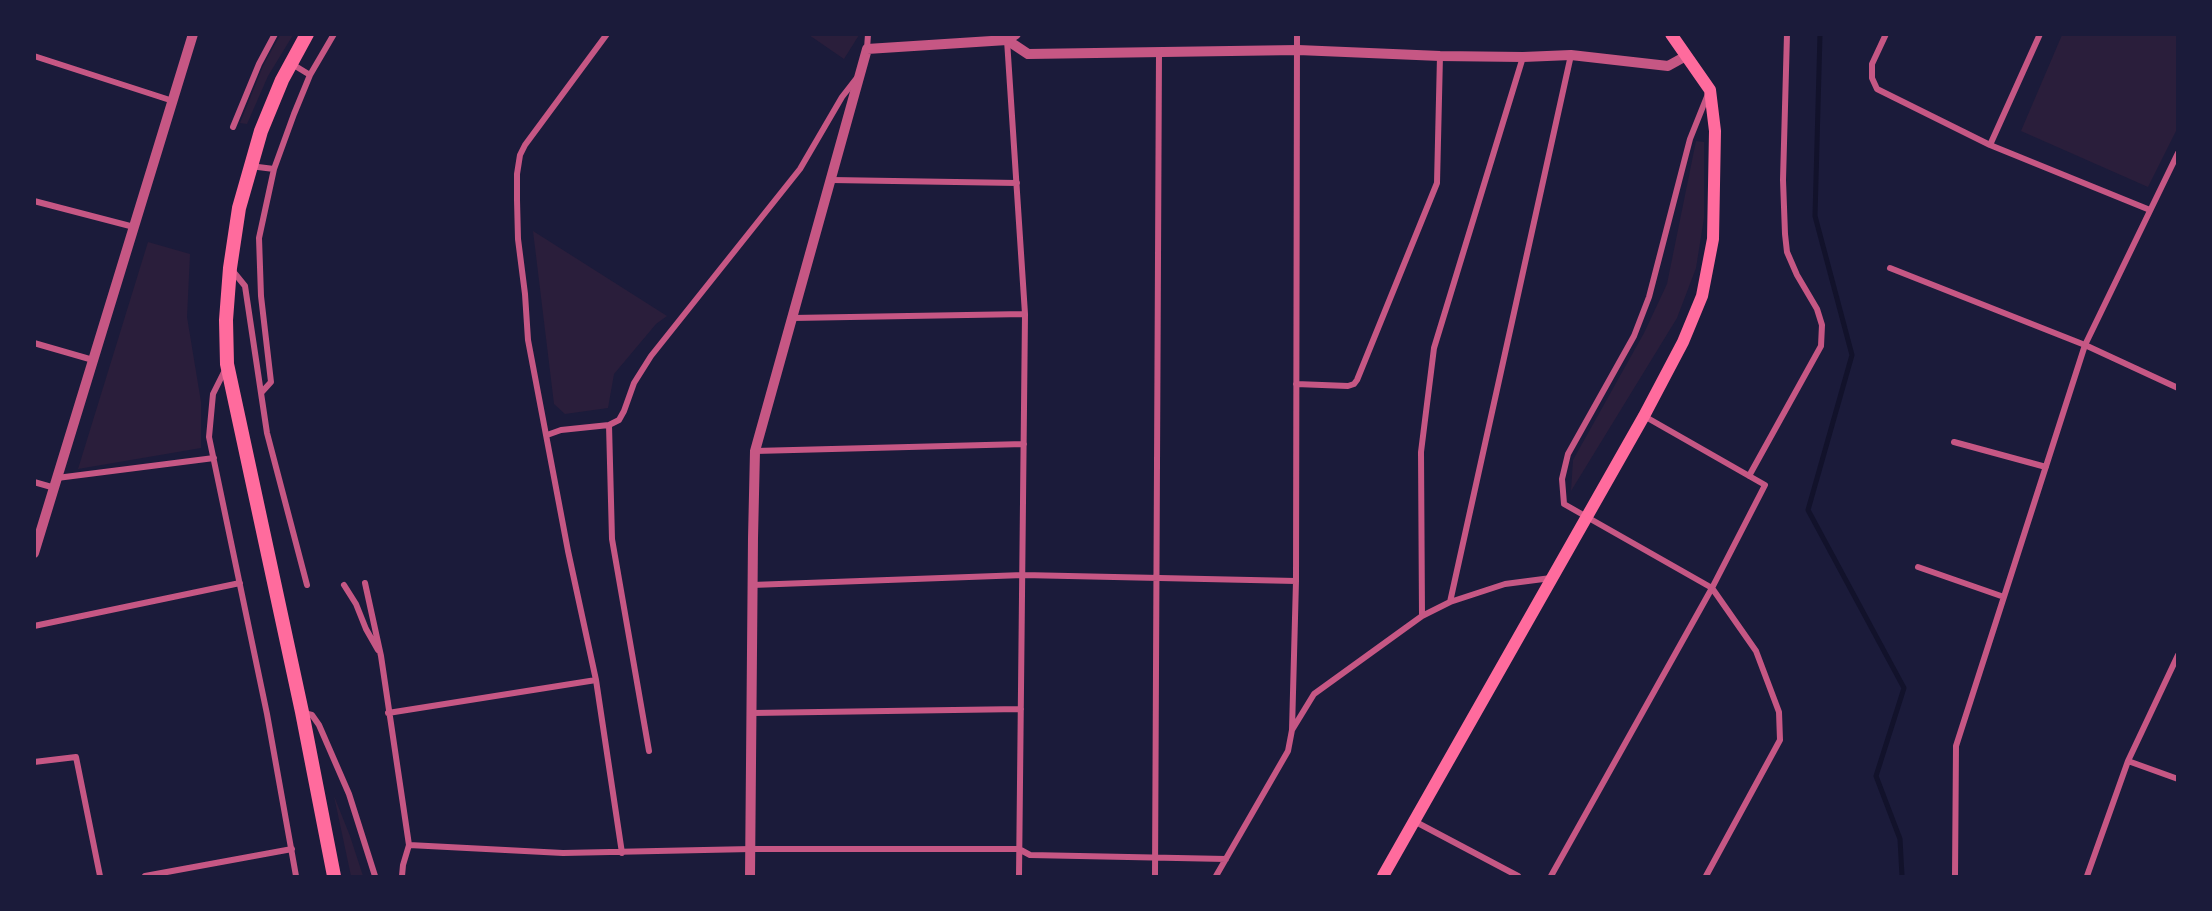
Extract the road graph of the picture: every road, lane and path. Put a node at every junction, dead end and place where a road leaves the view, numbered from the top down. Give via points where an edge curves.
1 (193, 34) edge
2 (275, 34) edge
3 (307, 34) edge
4 (334, 34) edge
5 (595, 34) edge
6 (607, 34) edge
7 (867, 34) edge
8 (1297, 34) edge
9 (1671, 34) edge
10 (1788, 34) edge
11 (1886, 34) edge
12 (2040, 34) edge
13 (1010, 36) edge
14 (602, 41) junction
15 (867, 49) junction
16 (1298, 50) junction
17 (1159, 51) junction
18 (1571, 55) junction
19 (1440, 56) junction
20 (1686, 56) junction
21 (34, 57) edge
22 (1523, 57) junction
23 (290, 64) junction
24 (862, 72) junction
25 (310, 75) junction
26 (1710, 90) junction
27 (174, 102) junction
28 (233, 127) dead end
29 (1990, 145) junction
30 (2178, 153) edge
31 (249, 166) junction
32 (274, 169) junction
33 (832, 180) junction
34 (1017, 183) junction
35 (34, 201) edge
36 (2150, 210) junction
37 (134, 227) junction
38 (230, 268) junction
39 (1890, 268) dead end
40 (1025, 314) junction
41 (792, 318) junction
42 (34, 343) edge
43 (2085, 345) junction
44 (93, 360) junction
45 (227, 364) junction
46 (1296, 384) junction
47 (2178, 388) edge
48 (261, 393) junction
49 (1644, 416) junction
50 (609, 425) junction
51 (547, 435) junction
52 (1954, 442) dead end
53 (1024, 444) junction
54 (755, 451) junction
55 (214, 458) junction
56 (2046, 467) junction
57 (1749, 476) junction
58 (34, 482) edge
59 (56, 483) junction
60 (1587, 518) junction
61 (34, 554) edge
62 (1918, 567) dead end
63 (1023, 575) junction
64 (1554, 577) junction
65 (1158, 579) junction
66 (1296, 582) junction
67 (240, 583) junction
68 (365, 583) dead end
69 (307, 585) dead end
70 (344, 585) dead end
71 (752, 585) junction
72 (1712, 588) junction
73 (2004, 597) junction
74 (1450, 602) junction
75 (1422, 616) junction
76 (34, 626) edge
77 (2178, 655) edge
78 (381, 656) junction
79 (596, 680) junction
80 (1021, 709) junction
81 (302, 712) junction
82 (388, 713) junction
83 (752, 713) junction
84 (1292, 730) junction
85 (649, 751) dead end
86 (2128, 761) junction
87 (34, 762) edge
88 (2178, 779) edge
89 (1414, 821) junction
90 (409, 845) junction
91 (292, 849) junction
92 (751, 849) junction
93 (1019, 849) junction
94 (622, 853) junction
95 (1154, 858) junction
96 (1226, 859) junction
97 (100, 876) edge
98 (145, 876) edge
99 (296, 876) edge
100 (334, 876) edge
101 (375, 876) edge
102 (402, 876) edge
103 (750, 876) edge
104 (1019, 876) edge
105 (1155, 876) edge
106 (1216, 876) edge
107 (1383, 876) edge
108 (1518, 876) edge
109 (1551, 876) edge
110 (1706, 876) edge
111 (1955, 876) edge
112 (2087, 876) edge

1 - 27 street
2 - 28 street
3 - 23 main road
4 - 25 street
5 - 14 street
6 - 14 street
7 - 15 street
8 - 16 street
9 - 20 main road
10 - 57 street via 1785,234 1787,252 1817,309 1822,325 1821,346
11 - 29 street via 1872,64 1877,89
12 - 29 street
13 - 15 street
13 - 17 street via 1028,54
13 - 34 street
14 - 51 street via 525,145 517,174 518,239 528,340
15 - 24 street
16 - 17 street
16 - 19 street
16 - 46 street
17 - 65 street
18 - 20 street via 1668,66
18 - 22 street
18 - 74 street
19 - 22 street
19 - 46 street via 1437,183 1357,380 1348,386
20 - 26 main road
21 - 27 street
22 - 75 street via 1434,348 1421,452
23 - 25 street
23 - 31 main road
24 - 33 street
24 - 50 street via 842,97 800,169 651,356 634,383 619,420
25 - 32 street
26 - 49 main road via 1715,131 1713,239 1702,296
26 - 60 street via 1690,139 1649,297 1634,336 1568,454 1562,479 1563,504
27 - 37 street
29 - 36 street
30 - 36 street
31 - 32 street
31 - 38 main road
32 - 48 street via 260,238 261,296 271,382
33 - 34 street
33 - 41 street
34 - 40 street
35 - 37 street
36 - 43 street
37 - 44 street
38 - 45 main road
38 - 48 street via 245,286
39 - 43 street
40 - 41 street
40 - 53 street
41 - 54 street
42 - 44 street
43 - 47 street
43 - 56 street
44 - 59 street
45 - 55 street via 213,394 209,437
45 - 81 main road
46 - 66 street
48 - 69 street via 267,433
49 - 57 street
49 - 60 main road
50 - 51 street
50 - 85 street via 612,539
51 - 79 street
52 - 56 street
53 - 54 street
53 - 63 street
54 - 71 street
55 - 59 street
55 - 67 street
56 - 73 street
57 - 72 street via 1765,485
58 - 59 street
59 - 61 street
60 - 64 main road
60 - 72 street
62 - 73 street
63 - 65 street
63 - 71 street
63 - 80 street
64 - 74 street via 1505,584
64 - 89 main road
65 - 66 street
65 - 95 street
66 - 84 street
67 - 76 street
67 - 91 street
68 - 78 street
70 - 78 street
71 - 83 street
72 - 109 street
72 - 110 street via 1756,651 1779,712 1780,740
73 - 111 street via 1956,746
74 - 75 street
75 - 84 street via 1314,694
77 - 86 street
78 - 82 street
79 - 82 street
79 - 94 street
80 - 83 street
80 - 93 street
81 - 100 main road
81 - 101 street via 312,715 319,725 349,794
82 - 90 street
83 - 92 street
84 - 96 street via 1288,751
86 - 88 street
86 - 112 street
87 - 97 street via 76,757
89 - 107 main road
89 - 108 street
90 - 94 street
90 - 102 street
91 - 98 street
91 - 99 street
92 - 93 street
92 - 94 street
92 - 103 street
93 - 95 street via 1030,855
93 - 104 street
95 - 96 street
95 - 105 street
96 - 106 street

